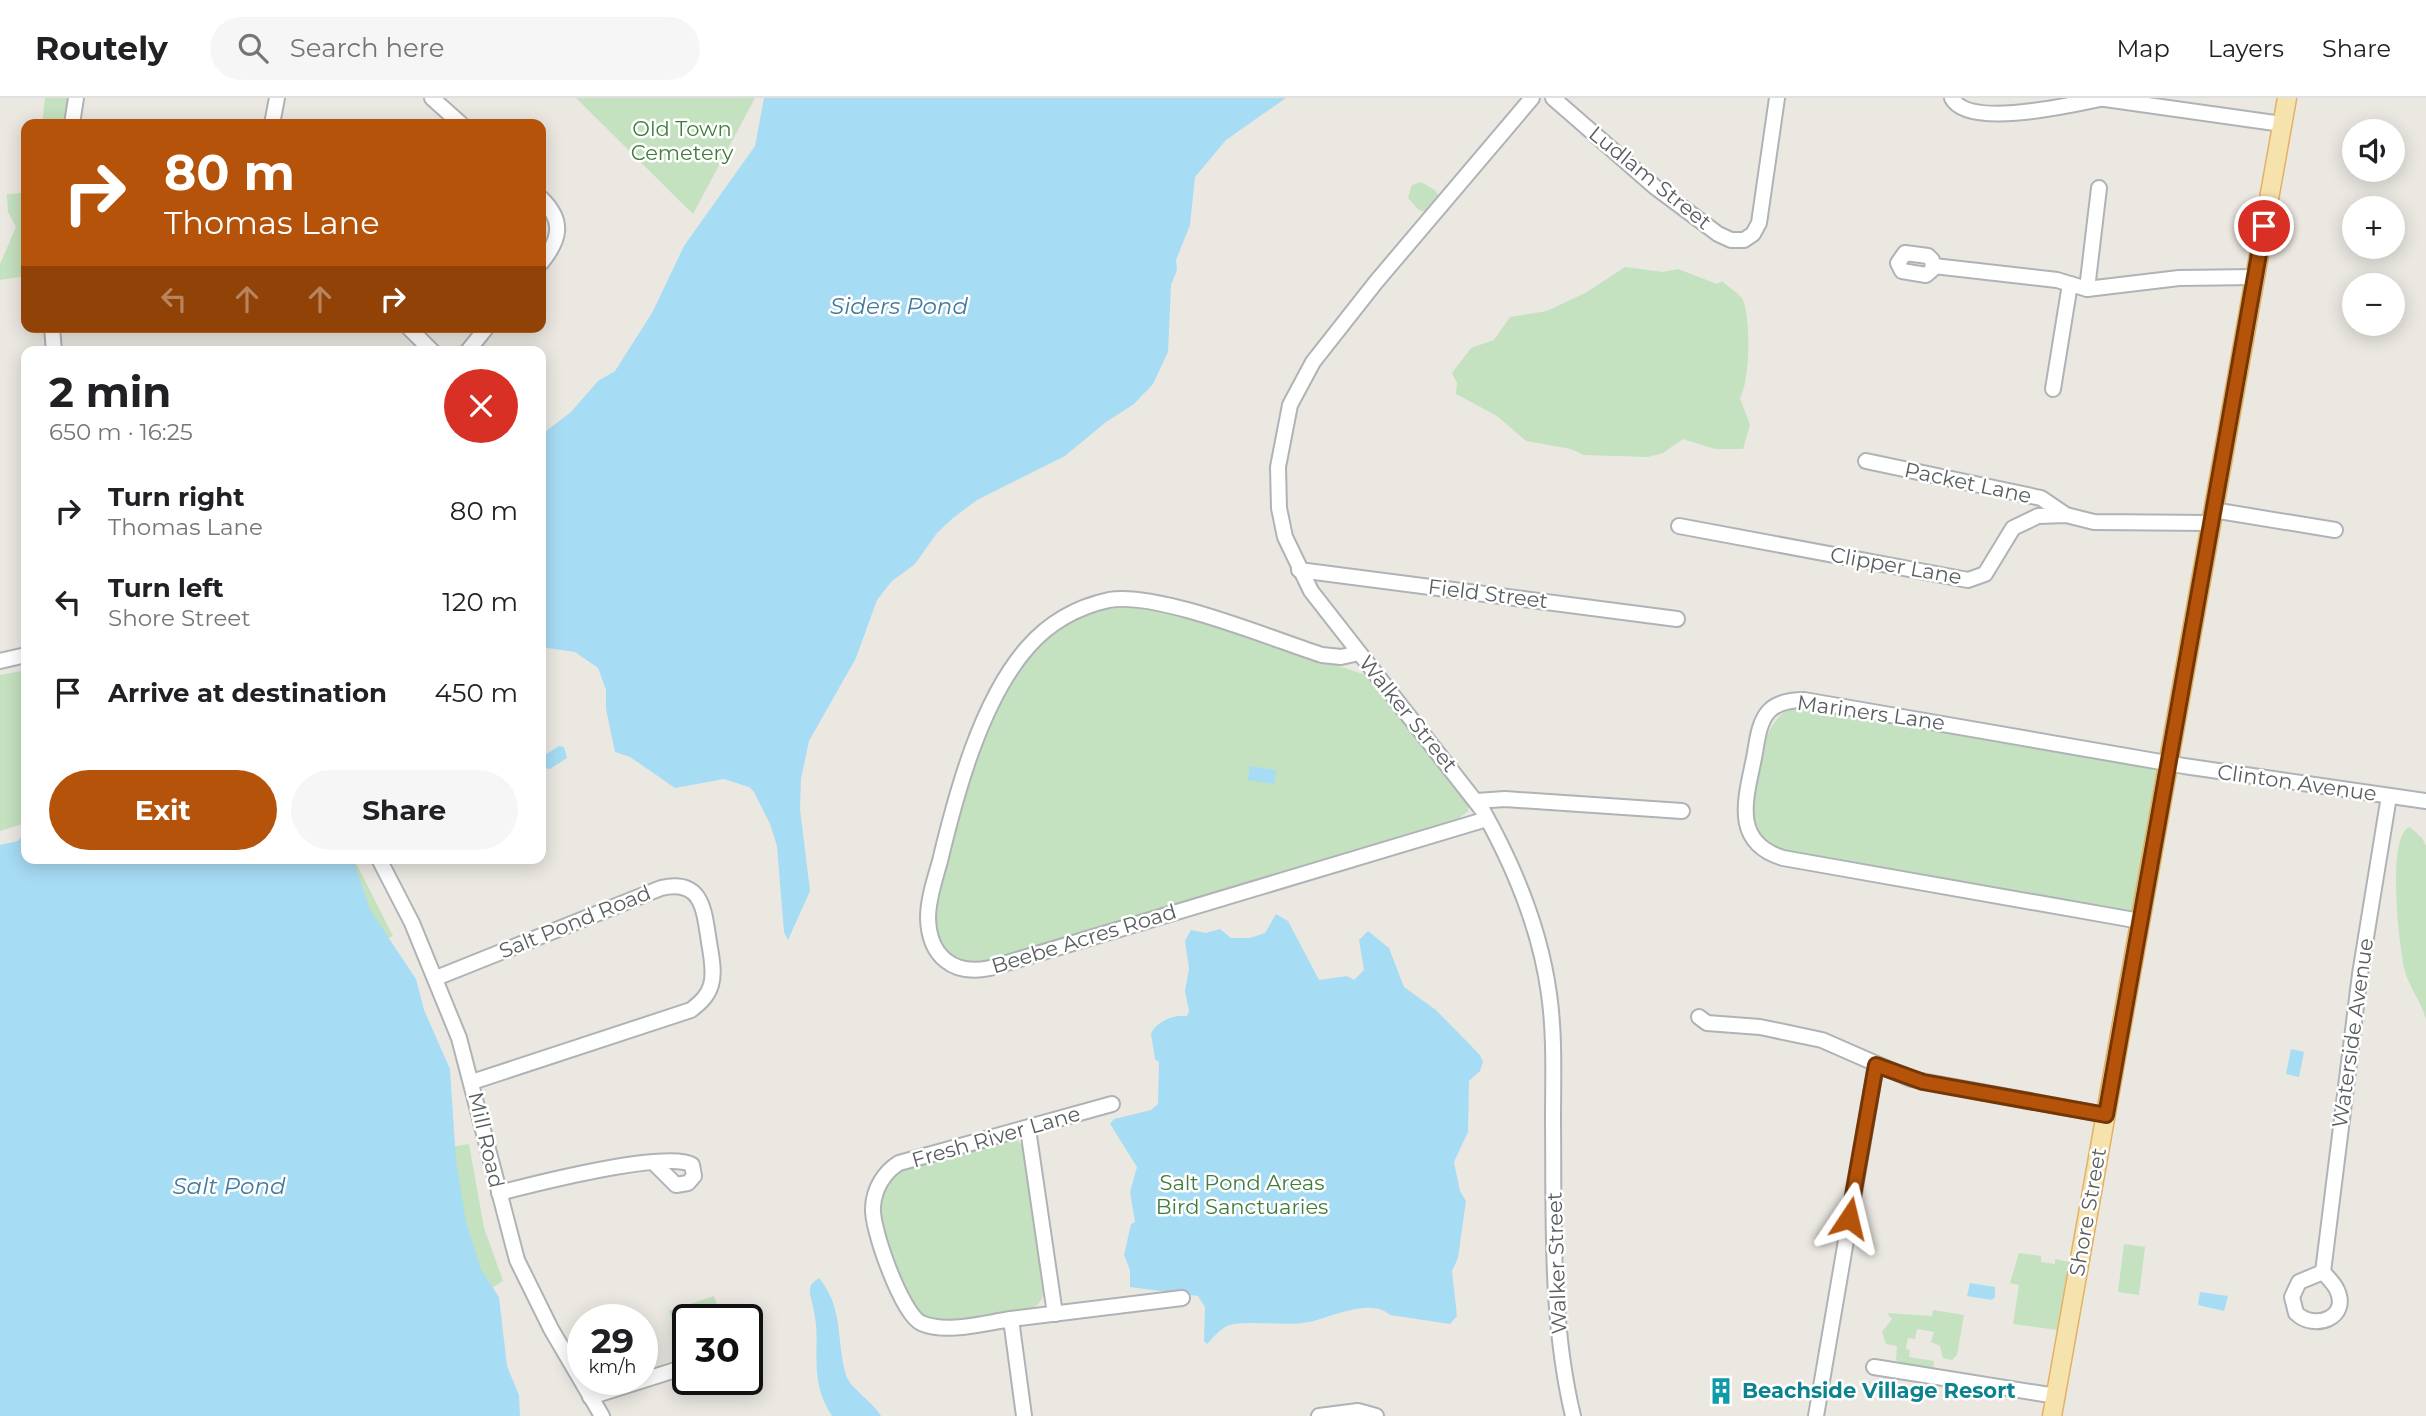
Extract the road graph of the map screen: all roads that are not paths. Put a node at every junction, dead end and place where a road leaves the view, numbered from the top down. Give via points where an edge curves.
1 (76, 98) edge
2 (277, 98) edge
3 (432, 98) edge
4 (1532, 98) edge
5 (1553, 98) edge
6 (1777, 98) edge
7 (1952, 98) edge
8 (2099, 98) edge
9 (2287, 98) edge
10 (73, 119) edge
11 (273, 119) edge
12 (455, 119) edge
13 (2282, 124) junction
14 (2099, 188) dead end
15 (546, 204) edge
16 (546, 255) edge
17 (1934, 266) dead end
18 (2255, 277) junction
19 (2070, 284) junction
20 (2087, 289) junction
21 (414, 333) edge
22 (427, 346) edge
23 (2053, 389) dead end
24 (1866, 461) dead end
25 (2066, 515) junction
26 (2212, 516) junction
27 (1678, 526) dead end
28 (2335, 530) dead end
29 (1299, 570) junction
30 (1677, 619) dead end
31 (1359, 653) junction
32 (21, 656) edge
33 (0, 661) edge
34 (2169, 763) junction
35 (2389, 796) junction
36 (1475, 801) junction
37 (2426, 801) edge
38 (1682, 811) dead end
39 (1488, 819) junction
40 (381, 864) edge
41 (2140, 921) junction
42 (436, 978) junction
43 (1699, 1017) dead end
44 (1876, 1065) junction
45 (472, 1082) junction
46 (1112, 1104) dead end
47 (2106, 1115) junction
48 (1028, 1129) junction
49 (653, 1162) dead end
50 (499, 1193) junction
51 (2323, 1272) dead end
52 (1182, 1298) dead end
53 (1055, 1314) junction
54 (1011, 1319) junction
55 (1874, 1367) dead end
56 (672, 1371) edge
57 (2056, 1396) junction
58 (590, 1397) junction
59 (601, 1416) edge
60 (1024, 1416) edge
61 (1319, 1416) edge
62 (1376, 1416) edge
63 (1573, 1416) edge
64 (1816, 1416) edge
65 (2052, 1416) edge

1 - 10 street
2 - 11 street
3 - 12 street
4 - 29 street, Walker Street via 1339,326 1298,387 1284,428 1278,480 1285,537
5 - 6 street, Ludlam Street via 1655,187 1718,234 1737,240 1753,234 1759,223
7 - 8 street via 1959,106 1980,113 2046,110
8 - 13 street
9 - 13 main road, Shore Street
13 - 18 main road, Shore Street
14 - 20 street
15 - 16 street via 558,219 558,236
17 - 19 street
18 - 20 street via 2179,278
18 - 26 main road, Shore Street
19 - 20 street
19 - 23 street
21 - 22 street
24 - 25 street, Packet Lane via 2041,498
25 - 26 street, Clipper Lane via 2094,522
25 - 27 street, Clipper Lane via 2038,516 2013,528 1985,574 1968,580
26 - 28 street, Clipper Lane
26 - 34 main road, Shore Street
29 - 30 street, Field Street
29 - 31 street, Walker Street via 1325,612
31 - 36 street, Walker Street
31 - 39 street, Beebe Acres Road via 1322,655 1144,599 1108,600 1057,621 1026,649 996,697 953,808 929,903 930,934 940,956 958,969 990,968
32 - 33 street
34 - 35 street, Clinton Avenue
34 - 41 main road, Shore Street
34 - 41 street, Mariners Lane via 1792,700 1776,706 1764,719 1746,800 1745,818 1754,840 1783,858
35 - 37 street, Clinton Avenue
35 - 51 street, Waterside Avenue via 2360,974
36 - 38 street
36 - 39 street, Walker Street
39 - 63 street, Walker Street via 1530,912 1549,994 1557,1310
40 - 42 street, Mill Road
41 - 47 main road, Shore Street
42 - 45 street, Mill Road
42 - 45 street, Salt Pond Road via 661,888 691,891 704,909 713,977 708,993 691,1010
43 - 44 street via 1707,1023 1760,1027 1822,1040
44 - 47 street via 1923,1082
44 - 64 street
45 - 50 street, Mill Road
46 - 48 street, Fresh River Lane
47 - 57 main road, Shore Street
48 - 53 street
48 - 54 street, Fresh River Lane via 900,1163 882,1179 873,1204 891,1270 915,1320 942,1327
49 - 50 street
50 - 58 street, Mill Road via 517,1260
52 - 53 street, Fresh River Lane
53 - 54 street, Fresh River Lane
54 - 60 street
55 - 57 street
56 - 58 street
57 - 65 main road, Shore Street
58 - 59 street, Mill Road
61 - 62 street via 1358,1411

